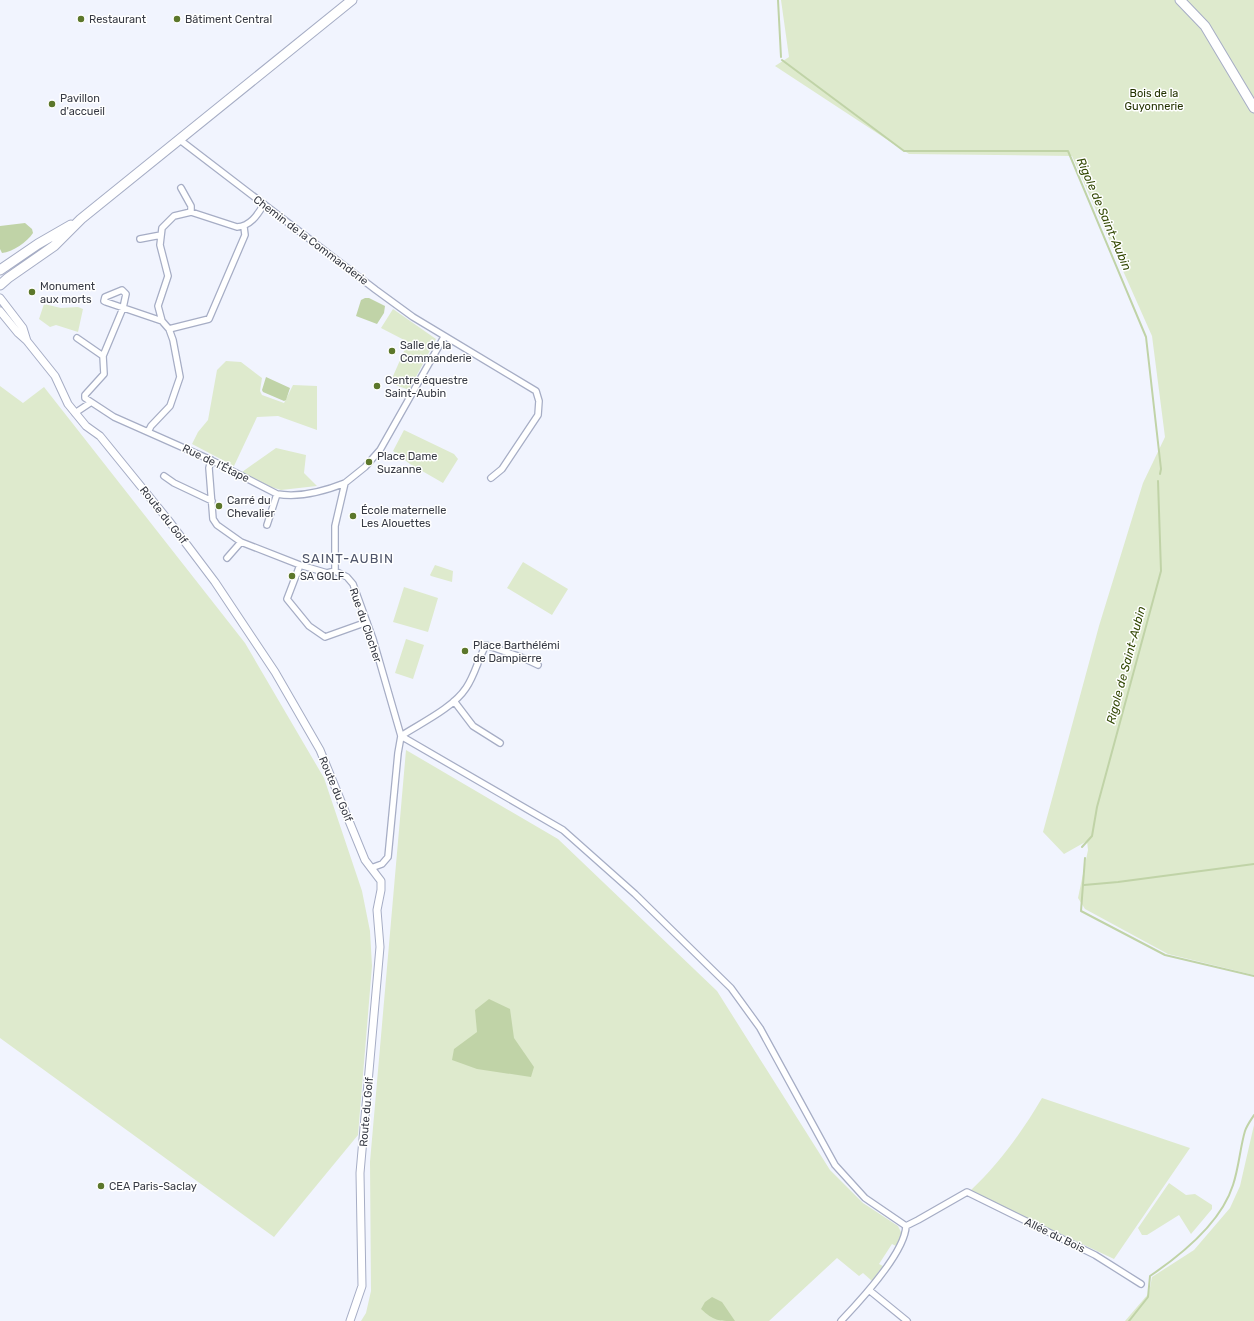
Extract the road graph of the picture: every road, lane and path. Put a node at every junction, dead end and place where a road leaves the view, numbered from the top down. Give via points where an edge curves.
1 (352, 0) edge
2 (1180, 0) edge
3 (1254, 108) edge
4 (180, 140) junction
5 (181, 188) dead end
6 (264, 204) junction
7 (191, 212) junction
8 (81, 219) junction
9 (244, 227) junction
10 (161, 235) junction
11 (140, 239) dead end
12 (0, 270) edge
13 (0, 285) edge
14 (0, 298) edge
15 (0, 311) edge
16 (162, 321) junction
17 (169, 329) junction
18 (444, 336) junction
19 (77, 338) dead end
20 (27, 341) junction
21 (103, 356) junction
22 (90, 403) junction
23 (75, 413) junction
24 (148, 432) junction
25 (211, 460) junction
26 (164, 476) dead end
27 (491, 478) dead end
28 (345, 483) junction
29 (277, 494) junction
30 (212, 501) junction
31 (268, 525) dead end
32 (241, 542) junction
33 (227, 558) dead end
34 (300, 565) junction
35 (335, 571) junction
36 (367, 622) junction
37 (538, 665) dead end
38 (454, 701) junction
39 (401, 736) junction
40 (500, 743) dead end
41 (371, 868) junction
42 (906, 1226) junction
43 (1140, 1284) dead end
44 (870, 1290) junction
45 (350, 1321) edge
46 (841, 1321) edge
47 (907, 1321) edge

1 - 4 main road
2 - 3 main road via 1205,26
4 - 6 street, Chemin de la Commanderie
4 - 8 main road
5 - 7 street via 191,206
6 - 9 street
6 - 18 street, Chemin de la Commanderie via 376,290
7 - 9 street via 236,227
7 - 10 street via 174,216 167,222
8 - 12 main road
8 - 13 main road via 54,246
9 - 17 street via 245,235 209,319
10 - 11 street
10 - 16 street via 160,244 168,276 158,306
14 - 20 street, Route du Golf via 24,328
15 - 20 street, Route du Golf
16 - 17 street
16 - 21 street via 123,308
17 - 24 street via 178,362 179,384 170,406
18 - 27 street, Chemin de la Commanderie via 536,390 540,401 538,415 502,469
18 - 28 street via 380,450 365,467
19 - 21 street
20 - 23 street, Route du Golf via 55,376 63,396
21 - 22 street via 104,374 85,395
22 - 23 street
22 - 24 street, Rue de l'Étape
23 - 41 street, Route du Golf via 100,436 134,476 250,632 320,750 365,860
24 - 25 street, Rue de l'Étape
25 - 29 street, Rue de l'Étape
25 - 30 street via 209,468
26 - 30 street
28 - 29 street, Rue de l'Étape via 316,492 287,496
28 - 35 street via 335,526
29 - 31 street
30 - 32 street via 213,519
32 - 33 street
32 - 34 street
34 - 35 street via 327,573
34 - 36 street via 288,599 309,626 325,637
35 - 36 street, Rue du Clocher via 347,577 353,584
36 - 39 street, Rue du Clocher
37 - 38 street via 486,645 466,688
38 - 39 street
38 - 40 street via 473,726
39 - 41 street via 388,857 382,864
39 - 42 street via 563,830 635,894 731,988 760,1028 835,1165 865,1198
41 - 45 street, Route du Golf via 381,881 377,910 380,947 360,1173 362,1286
42 - 43 street, Allée du Bois via 967,1192 1095,1255
42 - 44 street via 904,1239
44 - 46 street
44 - 47 street

